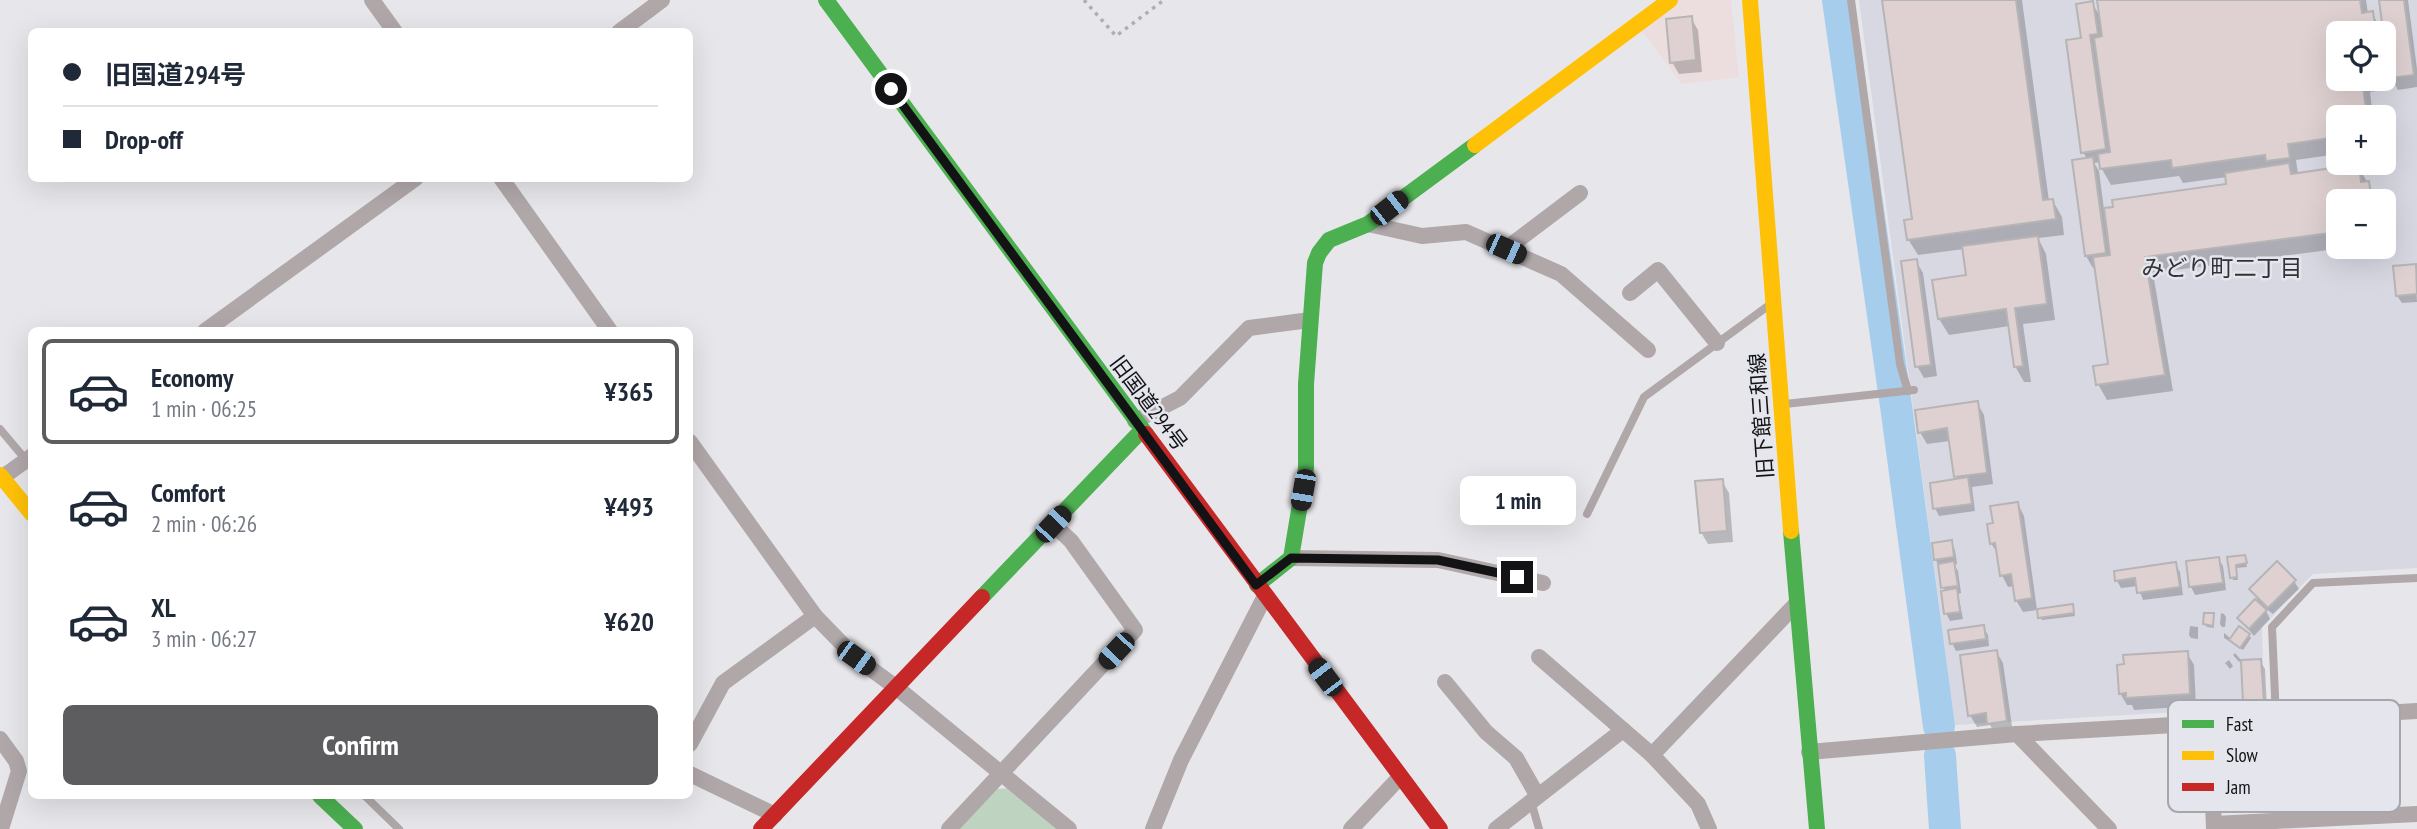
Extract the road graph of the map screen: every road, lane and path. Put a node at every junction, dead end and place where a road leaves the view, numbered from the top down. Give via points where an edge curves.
1 (372, 0) edge
2 (662, 0) edge
3 (826, 0) edge
4 (1084, 0) edge
5 (1164, 0) edge
6 (1670, 0) edge
7 (1750, 0) edge
8 (1851, 0) edge
9 (392, 28) edge
10 (624, 28) edge
11 (410, 182) edge
12 (504, 182) edge
13 (1580, 193) dead end
14 (1368, 224) junction
15 (1506, 249) junction
16 (1630, 293) dead end
17 (1774, 301) junction
18 (1311, 320) junction
19 (211, 327) edge
20 (607, 327) edge
21 (1717, 343) junction
22 (1648, 350) dead end
23 (1781, 404) junction
24 (1139, 426) junction
25 (0, 429) edge
26 (693, 446) edge
27 (28, 459) edge
28 (28, 462) edge
29 (1, 477) edge
30 (28, 509) edge
31 (1587, 514) dead end
32 (1053, 524) junction
33 (1291, 558) junction
34 (2417, 578) edge
35 (1543, 583) dead end
36 (1261, 591) junction
37 (1797, 603) junction
38 (815, 616) junction
39 (1539, 657) dead end
40 (1445, 682) dead end
41 (897, 688) junction
42 (2275, 700) edge
43 (2168, 725) edge
44 (1623, 730) junction
45 (2017, 734) junction
46 (693, 738) edge
47 (0, 739) edge
48 (1809, 752) junction
49 (1651, 755) junction
50 (1001, 774) junction
51 (693, 775) edge
52 (1400, 777) junction
53 (1534, 798) junction
54 (323, 799) edge
55 (368, 799) edge
56 (775, 815) junction
57 (2413, 819) edge
58 (2317, 824) edge
59 (2214, 827) edge
60 (1, 829) edge
61 (355, 829) edge
62 (399, 829) edge
63 (761, 829) edge
64 (949, 829) edge
65 (1069, 829) edge
66 (1153, 829) edge
67 (1351, 829) edge
68 (1440, 829) edge
69 (1496, 829) edge
70 (1539, 829) edge
71 (1709, 829) edge
72 (1816, 829) edge
73 (2109, 829) edge

1 - 9 street
2 - 10 street
3 - 24 street, 旧国道294号
4 - 5 path via 1116,36
6 - 14 street
7 - 17 street, 旧下館三和線
8 - 23 lane via 1907,391
11 - 19 street
12 - 20 street
13 - 15 street
14 - 15 street via 1422,236 1466,232
14 - 18 street via 1330,237 1318,250
15 - 22 street via 1561,274
16 - 21 street via 1658,270
17 - 21 lane
17 - 23 street, 旧下館三和線
18 - 24 street via 1249,328 1180,398
18 - 33 street via 1306,468
21 - 31 lane via 1644,397
23 - 37 street, 旧下館三和線
24 - 32 street
24 - 36 street, 旧国道294号
25 - 27 lane
26 - 38 street
28 - 29 street
29 - 30 street
32 - 41 street
32 - 50 street via 1071,541 1135,630
33 - 35 street via 1438,560
33 - 36 street
34 - 42 lane via 2313,583 2272,627
36 - 52 street, 旧国道294号
36 - 66 street
37 - 48 street, 旧下館三和線
37 - 49 street
38 - 41 street via 856,658
38 - 46 street via 723,683
39 - 44 street
40 - 53 street via 1486,732 1516,758
41 - 50 street
41 - 56 street
43 - 45 street
44 - 49 street
44 - 53 street
45 - 48 street
45 - 73 street
47 - 60 street via 19,771
48 - 72 street, 旧下館三和線
49 - 71 street via 1698,804
50 - 64 street
50 - 65 street
51 - 56 street
52 - 67 street
52 - 68 street, 旧国道294号
53 - 69 street
53 - 70 lane
54 - 61 street
55 - 62 lane
56 - 63 street
57 - 58 street
58 - 59 street

